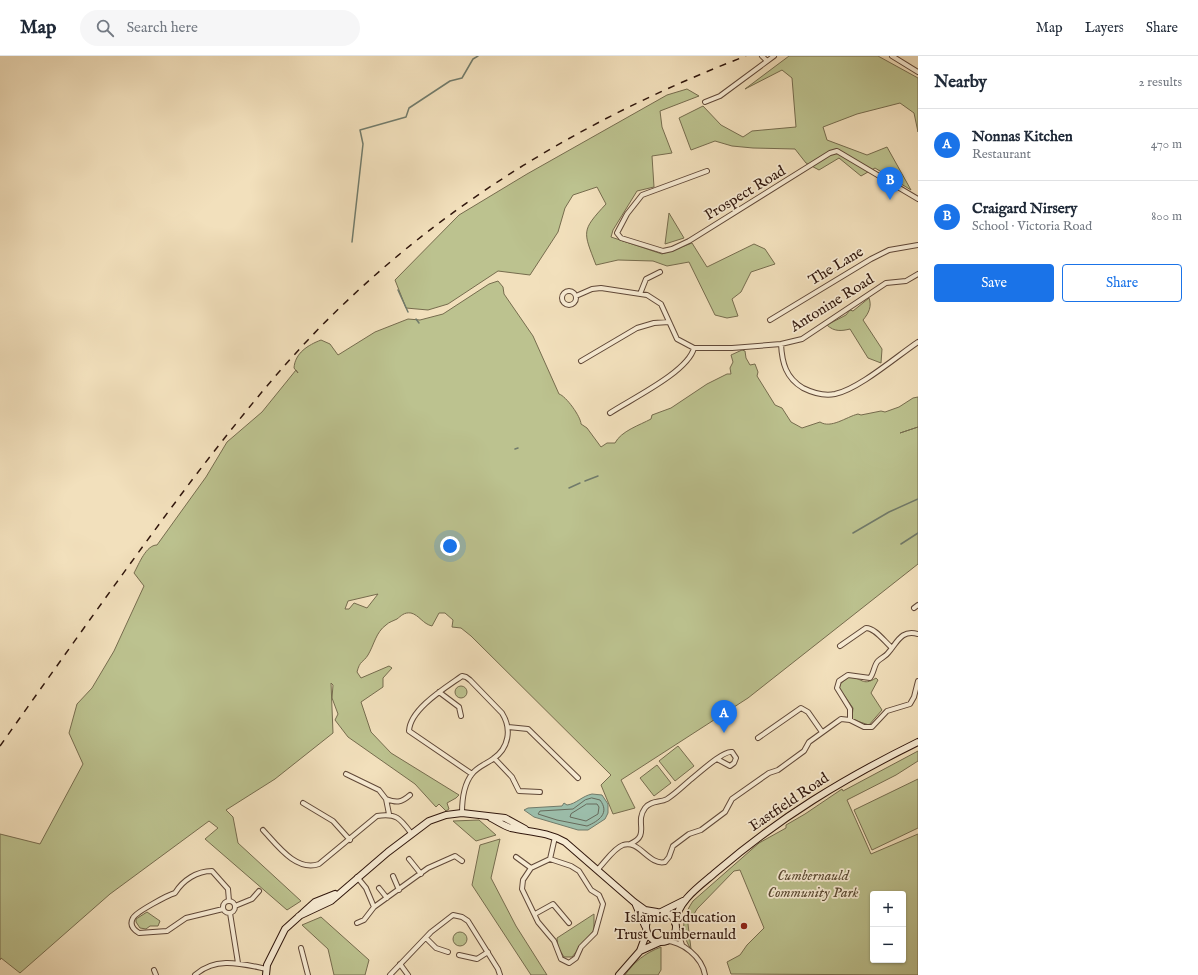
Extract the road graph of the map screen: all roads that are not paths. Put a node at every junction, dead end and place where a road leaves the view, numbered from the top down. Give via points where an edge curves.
1 (762, 56) edge
2 (774, 56) edge
3 (892, 56) edge
4 (767, 61) junction
5 (918, 72) edge
6 (705, 102) dead end
7 (708, 171) dead end
8 (918, 199) edge
9 (918, 244) edge
10 (660, 272) dead end
11 (918, 274) edge
12 (640, 294) junction
13 (576, 296) dead end
14 (770, 320) dead end
15 (669, 322) junction
16 (918, 342) edge
17 (781, 344) junction
18 (694, 348) junction
19 (581, 361) dead end
20 (610, 413) dead end
21 (918, 605) edge
22 (914, 608) dead end
23 (918, 634) edge
24 (840, 646) dead end
25 (892, 648) junction
26 (918, 680) edge
27 (439, 692) junction
28 (461, 716) dead end
29 (850, 720) junction
30 (508, 727) junction
31 (822, 732) junction
32 (758, 738) dead end
33 (918, 742) edge
34 (494, 758) junction
35 (717, 759) dead end
36 (346, 774) dead end
37 (472, 774) junction
38 (578, 778) dead end
39 (540, 792) dead end
40 (410, 795) dead end
41 (386, 799) junction
42 (303, 803) dead end
43 (462, 813) junction
44 (389, 814) junction
45 (262, 830) dead end
46 (411, 833) junction
47 (555, 837) junction
48 (350, 840) junction
49 (630, 844) junction
50 (516, 857) dead end
51 (410, 859) dead end
52 (550, 859) junction
53 (462, 861) dead end
54 (531, 868) junction
55 (598, 869) junction
56 (421, 874) junction
57 (393, 876) dead end
58 (357, 877) junction
59 (378, 888) dead end
60 (399, 890) junction
61 (259, 891) dead end
62 (387, 898) junction
63 (685, 900) junction
64 (229, 901) junction
65 (634, 902) junction
66 (235, 906) junction
67 (374, 907) junction
68 (223, 909) junction
69 (658, 912) junction
70 (230, 913) junction
71 (535, 914) junction
72 (357, 923) dead end
73 (569, 923) dead end
74 (676, 925) junction
75 (646, 930) junction
76 (426, 938) junction
77 (664, 941) junction
78 (683, 945) junction
79 (301, 948) dead end
80 (640, 951) junction
81 (448, 952) dead end
82 (488, 952) junction
83 (459, 955) dead end
84 (238, 963) junction
85 (400, 964) junction
86 (154, 970) dead end
87 (266, 972) edge
88 (156, 975) edge
89 (195, 975) edge
90 (308, 975) edge
91 (390, 975) edge
92 (408, 975) edge
93 (500, 975) edge
94 (619, 975) edge
95 (705, 975) edge

1 - 4 street
2 - 4 street
3 - 5 street
4 - 6 street via 720,96
7 - 8 street, Prospect Road via 642,195 616,233 621,238 663,251 672,250 837,151
9 - 14 street, The Lane via 889,250 871,259
10 - 12 street via 646,279
11 - 17 street, Antonine Road via 906,281 886,283 802,339
12 - 13 street, Antonine Road via 601,288
12 - 15 street, Antonine Road via 661,304
15 - 18 street, Antonine Road via 677,339
15 - 19 street via 637,328
16 - 17 street via 850,388 836,394 823,395 798,385 787,375 782,360
17 - 18 street, Antonine Road
18 - 20 street via 687,362 671,375
21 - 22 street
23 - 25 street via 912,632 901,637
24 - 25 street via 866,628 870,628
25 - 29 street via 877,662 870,678 848,675 839,681 837,688 850,710
26 - 29 street via 910,704 887,711 872,727 864,727
27 - 28 street via 459,707
27 - 30 street via 462,676 466,677 502,713
27 - 37 street via 420,710 409,726 409,731
29 - 31 street via 842,719
30 - 34 street via 506,745
30 - 38 street via 528,729
31 - 32 street via 808,712 801,708
31 - 49 street via 809,742 798,756 778,770 769,772 732,799 725,812 673,846 665,862 656,862
33 - 63 street, Eastfield Road via 814,798 759,837
34 - 37 street
34 - 39 street via 512,777 519,791
35 - 49 street via 666,799 646,806 641,818 640,837
36 - 41 street via 379,790
37 - 43 street via 462,799
40 - 41 street via 402,801
41 - 44 street
42 - 48 street via 333,821
43 - 46 street via 429,821
43 - 47 street via 505,818 525,829
44 - 46 street via 401,820
44 - 48 street via 377,816
45 - 48 street via 294,861 307,866 319,864
46 - 58 street
47 - 52 street
47 - 55 street via 574,848
49 - 55 street via 620,846
50 - 54 street
51 - 56 street
52 - 54 street
52 - 71 street via 579,871 591,890 602,899 603,909 597,919 595,933 581,948 576,958 569,963 561,959 552,936 543,929
53 - 56 street via 456,856 428,868
54 - 71 street via 523,880 522,889
55 - 65 street
56 - 60 street
57 - 60 street
58 - 67 street via 366,888
58 - 87 street via 342,890 315,902 285,929 277,942
59 - 62 street
60 - 62 street
61 - 66 street via 252,900
62 - 67 street
63 - 69 street, Eastfield Road
63 - 74 street, Eastfield Road via 678,911
64 - 66 street
64 - 68 street via 223,905
64 - 68 street via 228,889 212,872 203,871 181,883 175,893 135,915 131,923 139,933 167,931 186,918
65 - 69 street via 645,910
65 - 75 street
66 - 70 street
67 - 72 street via 364,920
68 - 70 street
69 - 74 street via 671,915
69 - 75 street via 648,920
70 - 84 street
71 - 73 street via 553,904
74 - 77 street via 673,936
74 - 78 street
75 - 77 street via 655,940
75 - 80 street
76 - 81 street via 436,948
76 - 82 street via 446,919 458,915 468,921
76 - 85 street
77 - 78 street
77 - 80 street
78 - 95 street via 700,964
79 - 90 street
80 - 94 street
82 - 83 street via 477,959
82 - 93 street
84 - 87 street
84 - 89 street via 208,965
85 - 91 street
85 - 92 street
86 - 88 street

